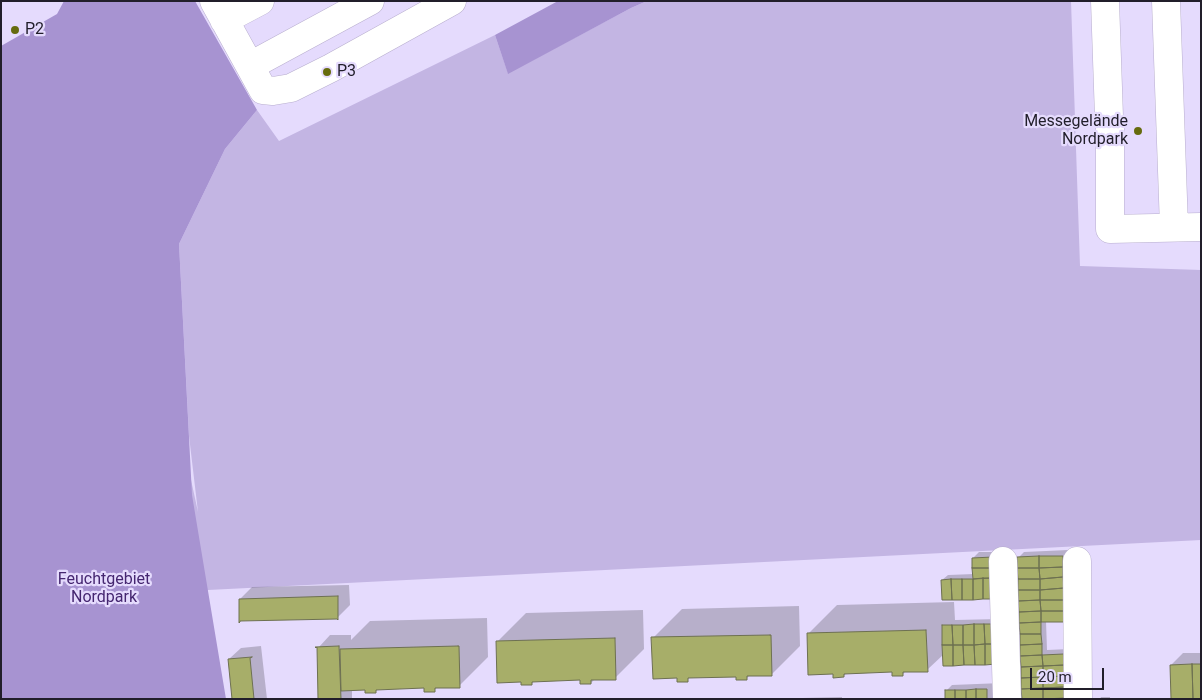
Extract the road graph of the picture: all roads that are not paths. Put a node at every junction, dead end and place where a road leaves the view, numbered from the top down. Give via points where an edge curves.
1 (260, 1) edge
2 (370, 1) edge
3 (452, 1) edge
4 (1105, 1) edge
5 (1166, 1) edge
6 (219, 11) edge
7 (250, 66) junction
8 (1188, 227) edge
9 (1003, 561) dead end
10 (1077, 561) dead end
11 (1007, 699) edge
12 (1078, 699) edge

1 - 6 lane
2 - 7 lane
3 - 7 lane via 291,88 263,90
4 - 8 lane via 1110,228
5 - 8 lane
6 - 7 lane
9 - 11 lane
10 - 12 lane

